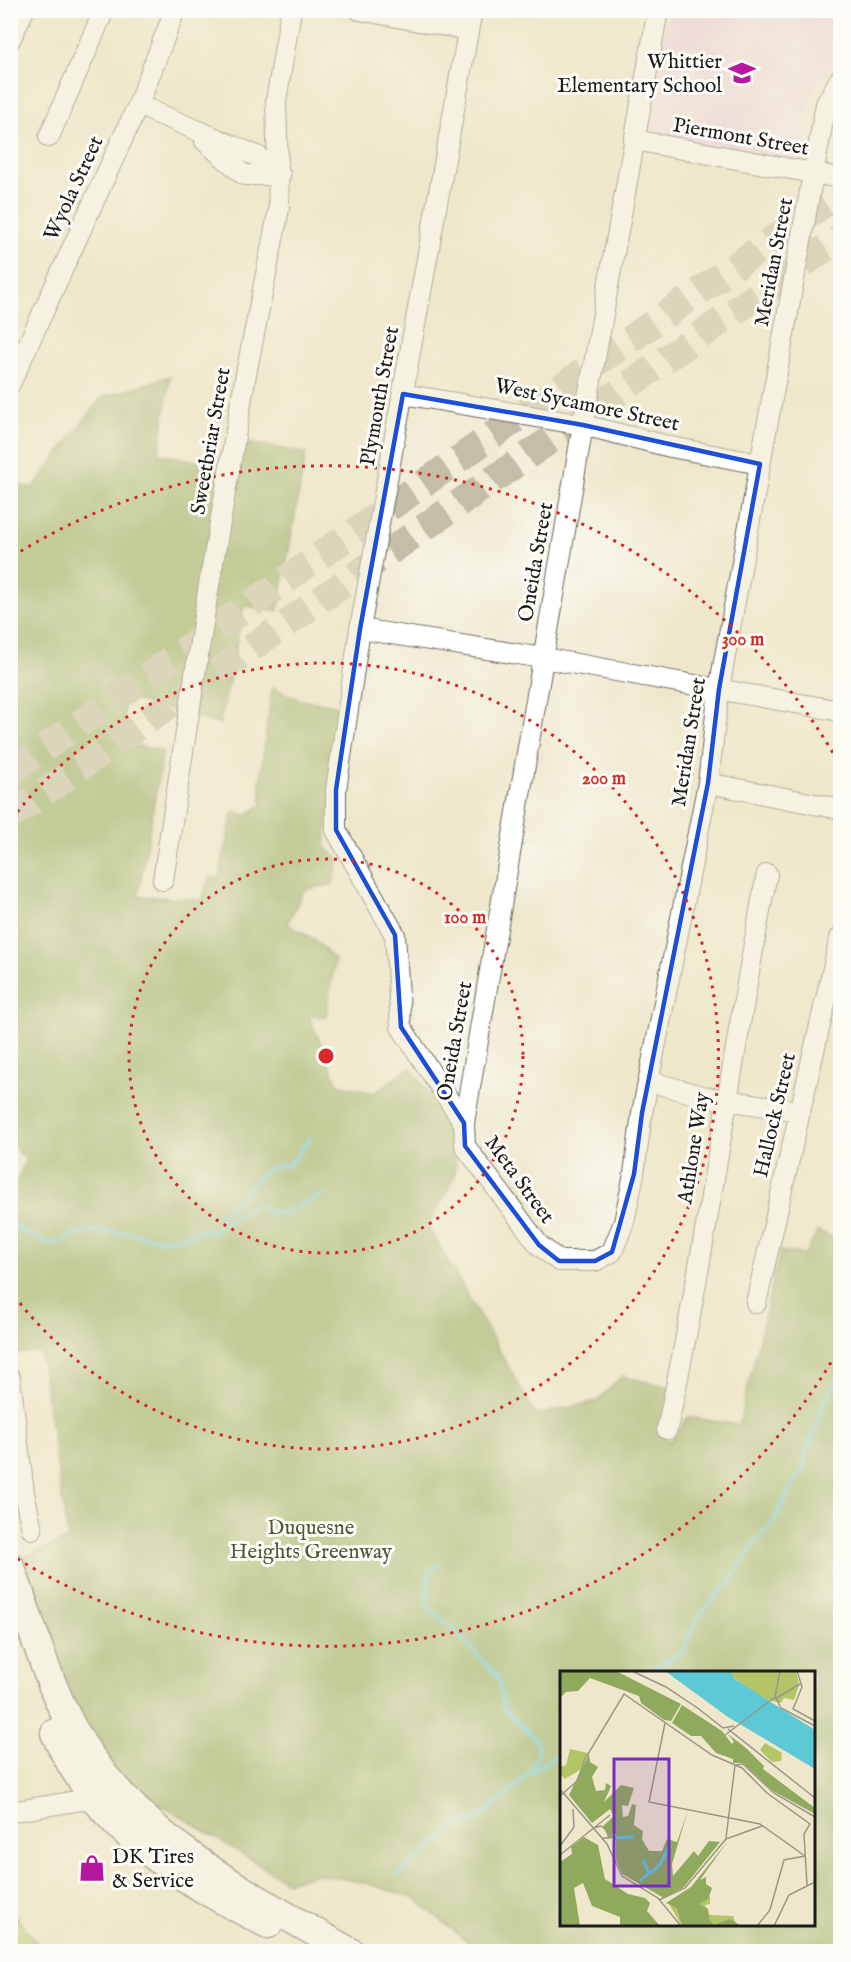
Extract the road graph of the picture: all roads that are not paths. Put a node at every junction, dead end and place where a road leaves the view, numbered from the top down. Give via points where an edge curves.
1 (24, 10) edge
2 (104, 10) edge
3 (175, 10) edge
4 (291, 10) edge
5 (360, 10) edge
6 (472, 10) edge
7 (658, 10) edge
8 (468, 30) junction
9 (10, 40) edge
10 (840, 79) edge
11 (138, 105) junction
12 (49, 137) dead end
13 (634, 140) junction
14 (814, 172) junction
15 (279, 175) junction
16 (840, 178) edge
17 (10, 384) edge
18 (403, 394) junction
19 (583, 425) junction
20 (760, 464) junction
21 (360, 629) junction
22 (543, 658) junction
23 (719, 689) junction
24 (840, 711) edge
25 (708, 783) junction
26 (336, 790) joint
27 (840, 808) edge
28 (767, 874) dead end
29 (163, 880) dead end
30 (840, 938) edge
31 (648, 1081) junction
32 (726, 1100) junction
33 (798, 1111) junction
34 (464, 1123) junction
35 (595, 1262) joint
36 (756, 1303) dead end
37 (10, 1378) edge
38 (667, 1430) dead end
39 (17, 1496) edge
40 (32, 1529) dead end
41 (10, 1566) edge
42 (10, 1613) edge
43 (94, 1798) junction
44 (128, 1803) junction
45 (10, 1812) edge
46 (318, 1952) edge
47 (350, 1952) edge

1 - 9 street
2 - 12 street
3 - 11 street, Wyola Street
4 - 15 street, Sweetbriar Street via 276,101
5 - 8 street
6 - 8 street, Plymouth Street
7 - 13 street, Oneida Street
8 - 18 street, Plymouth Street
10 - 14 street, Meridan Street via 826,104
11 - 15 street via 259,157
11 - 17 street, Wyola Street
13 - 14 street, Piermont Street
13 - 19 street, Oneida Street
14 - 16 street, Piermont Street
14 - 20 street, Meridan Street
15 - 29 street, Sweetbriar Street via 279,209 210,579
18 - 19 street, West Sycamore Street
18 - 21 street, Plymouth Street
19 - 20 street, West Sycamore Street
19 - 22 street, Oneida Street
20 - 23 street, Meridan Street
21 - 22 street
21 - 26 street, Plymouth Street
22 - 23 street
22 - 34 street, Oneida Street
23 - 24 street
23 - 25 street, Meridan Street
25 - 27 street
25 - 31 street, Meridan Street
26 - 34 street, Meta Street via 336,830 395,935 401,1027
28 - 32 street, Athlone Way
30 - 33 street, Hallock Street
31 - 32 street
31 - 35 street, Meridan Street via 634,1174 618,1242 612,1252
32 - 33 street
32 - 38 street, Athlone Way via 686,1342
33 - 36 street, Hallock Street
34 - 35 street, Meta Street via 465,1146 539,1245 559,1261
37 - 39 street
39 - 40 street
41 - 44 highway via 67,1717 95,1763
42 - 43 highway via 57,1737
43 - 44 highway
43 - 45 street
43 - 46 highway via 130,1837 166,1867
44 - 47 highway via 188,1855

